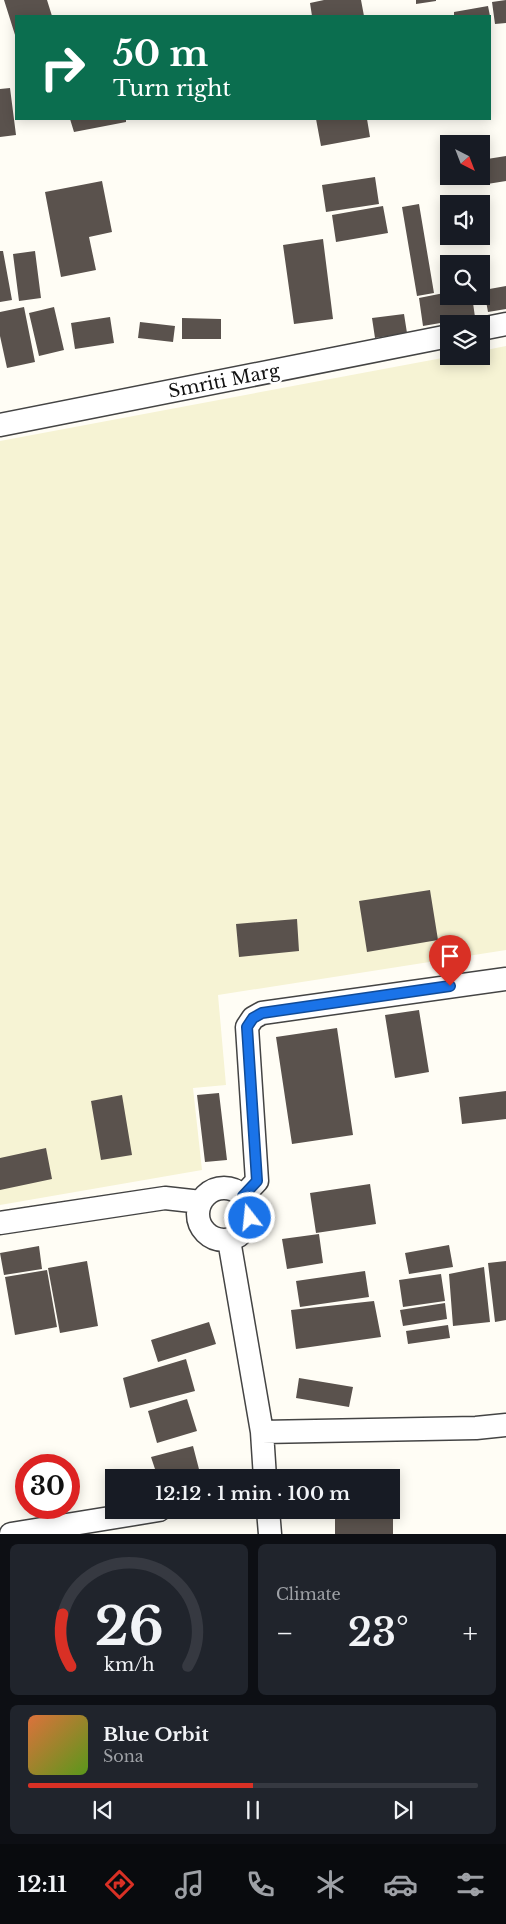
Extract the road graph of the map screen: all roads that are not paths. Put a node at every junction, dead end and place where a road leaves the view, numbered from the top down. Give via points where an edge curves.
1 (506, 324) edge
2 (490, 327) edge
3 (440, 338) edge
4 (0, 426) edge
5 (506, 978) edge
6 (243, 1196) junction
7 (201, 1202) junction
8 (0, 1223) edge
9 (229, 1240) junction
10 (506, 1425) edge
11 (262, 1432) junction
12 (265, 1469) edge
13 (105, 1519) edge
14 (269, 1519) edge
15 (11, 1534) edge
16 (270, 1534) edge

1 - 2 street
3 - 4 street, Smriti Marg
5 - 6 street via 262,1013 253,1018 247,1027 257,1181
6 - 7 street via 229,1188 220,1188 205,1195
6 - 9 street via 248,1202 250,1218 243,1232
7 - 8 street via 165,1198
7 - 9 street via 198,1219 206,1234 221,1241
9 - 11 street
10 - 11 street
11 - 12 street
13 - 15 street
14 - 16 street

